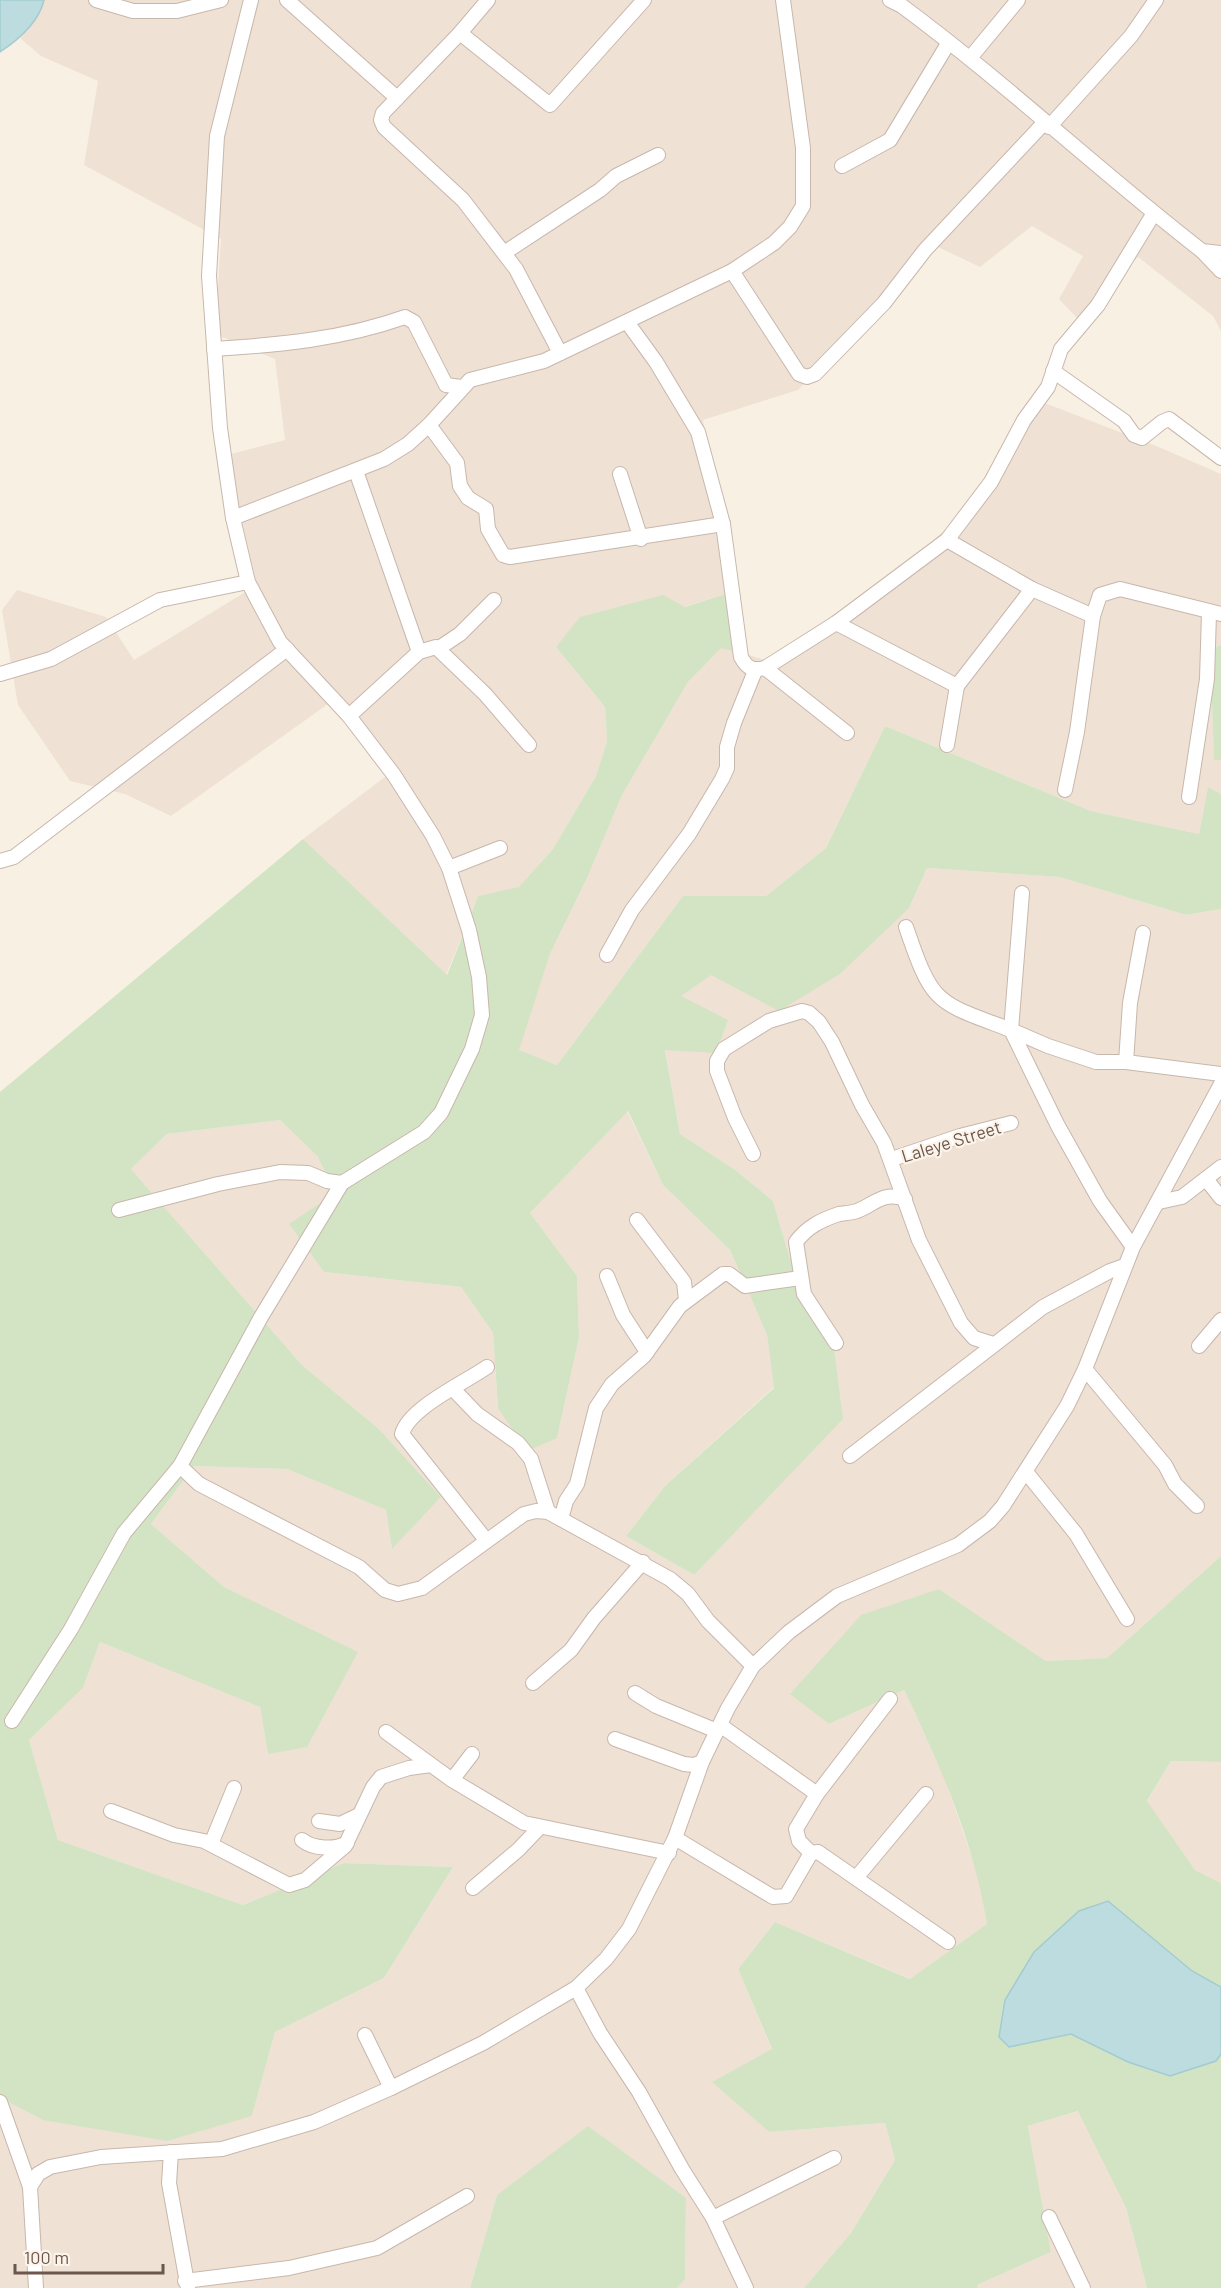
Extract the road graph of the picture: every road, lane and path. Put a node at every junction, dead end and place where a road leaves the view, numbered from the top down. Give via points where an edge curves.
1 (96, 0) edge
2 (221, 0) edge
3 (251, 0) edge
4 (287, 0) edge
5 (488, 0) edge
6 (645, 0) edge
7 (783, 0) edge
8 (890, 0) edge
9 (1018, 0) edge
10 (1156, 0) edge
11 (130, 5) edge
12 (460, 33) junction
13 (949, 42) junction
14 (970, 58) junction
15 (396, 98) junction
16 (1047, 125) junction
17 (658, 154) dead end
18 (842, 166) dead end
19 (1154, 213) junction
20 (1202, 251) junction
21 (504, 252) junction
22 (1221, 253) edge
23 (732, 271) junction
24 (1221, 271) edge
25 (627, 322) junction
26 (214, 349) junction
27 (560, 353) junction
28 (1053, 371) junction
29 (461, 387) junction
30 (429, 425) junction
31 (1221, 458) edge
32 (356, 471) junction
33 (620, 474) dead end
34 (233, 518) junction
35 (723, 524) junction
36 (641, 539) junction
37 (947, 540) junction
38 (248, 582) junction
39 (1032, 590) junction
40 (494, 600) dead end
41 (1215, 613) edge
42 (1093, 616) junction
43 (836, 623) junction
44 (439, 648) junction
45 (287, 649) junction
46 (419, 652) junction
47 (760, 670) junction
48 (0, 674) edge
49 (957, 686) junction
50 (349, 716) junction
51 (847, 733) dead end
52 (529, 745) dead end
53 (947, 745) dead end
54 (1065, 789) dead end
55 (1189, 798) dead end
56 (500, 848) dead end
57 (0, 861) edge
58 (449, 868) junction
59 (1022, 893) dead end
60 (906, 927) dead end
61 (1143, 933) dead end
62 (607, 955) dead end
63 (1011, 1030) junction
64 (1126, 1062) junction
65 (1221, 1074) edge
66 (1221, 1084) edge
67 (1011, 1123) dead end
68 (753, 1154) dead end
69 (892, 1159) junction
70 (1221, 1167) edge
71 (1206, 1179) junction
72 (342, 1183) junction
73 (1221, 1198) edge
74 (904, 1199) junction
75 (1159, 1202) junction
76 (119, 1210) dead end
77 (637, 1220) dead end
78 (1133, 1248) junction
79 (1124, 1266) junction
80 (607, 1276) dead end
81 (800, 1278) junction
82 (686, 1300) junction
83 (1221, 1320) edge
84 (836, 1343) dead end
85 (993, 1344) junction
86 (1199, 1346) dead end
87 (647, 1352) junction
88 (487, 1367) dead end
89 (1085, 1369) junction
90 (454, 1390) junction
91 (850, 1456) dead end
92 (180, 1466) junction
93 (1026, 1472) junction
94 (1197, 1506) dead end
95 (548, 1512) junction
96 (561, 1519) junction
97 (486, 1540) junction
98 (643, 1562) junction
99 (1127, 1619) dead end
100 (753, 1666) junction
101 (533, 1683) dead end
102 (635, 1693) dead end
103 (890, 1699) dead end
104 (12, 1721) dead end
105 (718, 1728) junction
106 (386, 1732) dead end
107 (615, 1739) dead end
108 (472, 1754) dead end
109 (702, 1762) junction
110 (431, 1766) junction
111 (452, 1780) junction
112 (234, 1788) dead end
113 (817, 1794) junction
114 (926, 1794) dead end
115 (111, 1811) dead end
116 (359, 1815) junction
117 (319, 1821) dead end
118 (540, 1827) junction
119 (675, 1838) junction
120 (302, 1840) dead end
121 (347, 1843) junction
122 (211, 1845) junction
123 (669, 1853) junction
124 (811, 1853) junction
125 (856, 1878) junction
126 (472, 1888) dead end
127 (948, 1942) dead end
128 (576, 1988) junction
129 (365, 2035) dead end
130 (391, 2088) junction
131 (0, 2102) edge
132 (171, 2152) junction
133 (834, 2158) dead end
134 (30, 2187) junction
135 (467, 2196) dead end
136 (1049, 2217) dead end
137 (713, 2218) junction
138 (186, 2284) edge
139 (36, 2288) edge
140 (746, 2288) edge
141 (1083, 2288) edge

1 - 11 street
2 - 11 street via 177,11
3 - 26 street via 217,136 209,276
4 - 15 street
5 - 12 street
6 - 12 street via 550,105
7 - 23 street via 803,148 803,206 774,243
8 - 13 street
9 - 14 street
10 - 16 street via 1131,36
12 - 15 street
13 - 14 street
13 - 18 street via 890,140
14 - 16 street
15 - 21 street via 381,116 384,127 463,200
16 - 19 street
16 - 23 street via 925,250 884,303 815,374 799,374
17 - 21 street via 616,176
19 - 20 street
19 - 28 street via 1098,305 1061,349
20 - 22 street
20 - 24 street
21 - 27 street
23 - 25 street
25 - 27 street
25 - 35 street via 698,432
26 - 29 street via 297,343 351,334 405,317 410,318 446,385
26 - 34 street
27 - 29 street via 544,361 470,380
28 - 31 street via 1124,421 1134,435 1142,438 1169,419
28 - 37 street via 1048,387 1024,420 996,474
29 - 30 street
30 - 32 street via 408,444
30 - 36 street via 457,463 460,486 468,498 486,509 488,529 503,555
32 - 34 street
32 - 46 street
33 - 36 street
34 - 38 street
35 - 36 street
35 - 47 street via 741,657 747,667
37 - 39 street
37 - 43 street
38 - 45 street
38 - 48 street via 160,600 51,659
39 - 42 street
39 - 49 street
40 - 44 street via 460,634
41 - 42 street via 1120,588 1100,595
41 - 55 street
42 - 54 street
43 - 47 street
43 - 49 street
44 - 46 street
44 - 52 street
45 - 50 street
45 - 57 street via 14,857
46 - 50 street
47 - 51 street
47 - 62 street via 734,723 722,779 689,834 632,910
49 - 53 street
50 - 58 street via 394,775
56 - 58 street
58 - 72 street via 458,889 479,977 479,1032 454,1090 424,1132
59 - 63 street
60 - 63 street via 921,970 939,999
61 - 64 street via 1130,1003
63 - 64 street via 1096,1062
63 - 78 street via 1058,1126 1100,1201
64 - 65 street
66 - 75 street
67 - 69 street, Laleye Street
68 - 69 street via 735,1118 717,1071 717,1061 724,1049 769,1021 802,1011 815,1017 832,1042
69 - 74 street
70 - 71 street
71 - 73 street
71 - 75 street via 1179,1199
72 - 76 street via 308,1173 280,1172
72 - 92 street via 261,1317
74 - 81 street via 888,1196 856,1212 812,1225 796,1242
74 - 85 street via 924,1250 961,1323 974,1338
75 - 78 street
77 - 82 street via 684,1282
78 - 79 street
79 - 85 street via 1043,1307
79 - 89 street
80 - 87 street via 623,1315
81 - 82 street via 745,1286 723,1274
81 - 84 street via 807,1301
82 - 87 street
83 - 86 street
85 - 91 street
87 - 96 street via 612,1384 599,1402 577,1484
88 - 90 street
89 - 93 street
89 - 94 street via 1165,1465 1175,1484
90 - 95 street via 477,1414 518,1443 531,1459
90 - 97 street via 411,1416 402,1434
92 - 97 street via 199,1484 358,1567 385,1590 398,1594 422,1588
92 - 104 street via 124,1533 71,1629
93 - 99 street via 1076,1534
93 - 100 street via 990,1521 966,1539 941,1554 837,1596 789,1632
95 - 96 street
95 - 97 street via 524,1514
96 - 98 street
98 - 100 street via 688,1594 708,1621
98 - 101 street via 570,1650
100 - 105 street
102 - 105 street via 656,1706
103 - 113 street
105 - 109 street
105 - 113 street
106 - 110 street
107 - 109 street via 684,1764 694,1766
108 - 111 street
109 - 119 street
110 - 111 street
110 - 116 street via 381,1777
111 - 118 street via 524,1822
112 - 122 street
113 - 124 street via 796,1829 799,1841
114 - 125 street
115 - 122 street via 128,1820
116 - 117 street via 340,1824
116 - 121 street
118 - 123 street
118 - 126 street
119 - 123 street
119 - 124 street via 780,1899 786,1896
120 - 121 street via 309,1845
121 - 122 street via 306,1880 289,1885
123 - 128 street via 629,1929
124 - 125 street via 818,1852
125 - 127 street
128 - 130 street via 483,2043
128 - 137 street
129 - 130 street
130 - 132 street via 280,2134 222,2149
131 - 134 street
132 - 134 street via 101,2157 50,2167 38,2174
132 - 138 street via 169,2183
133 - 137 street
134 - 139 street
135 - 138 street via 377,2248 289,2268
136 - 141 street
137 - 140 street

